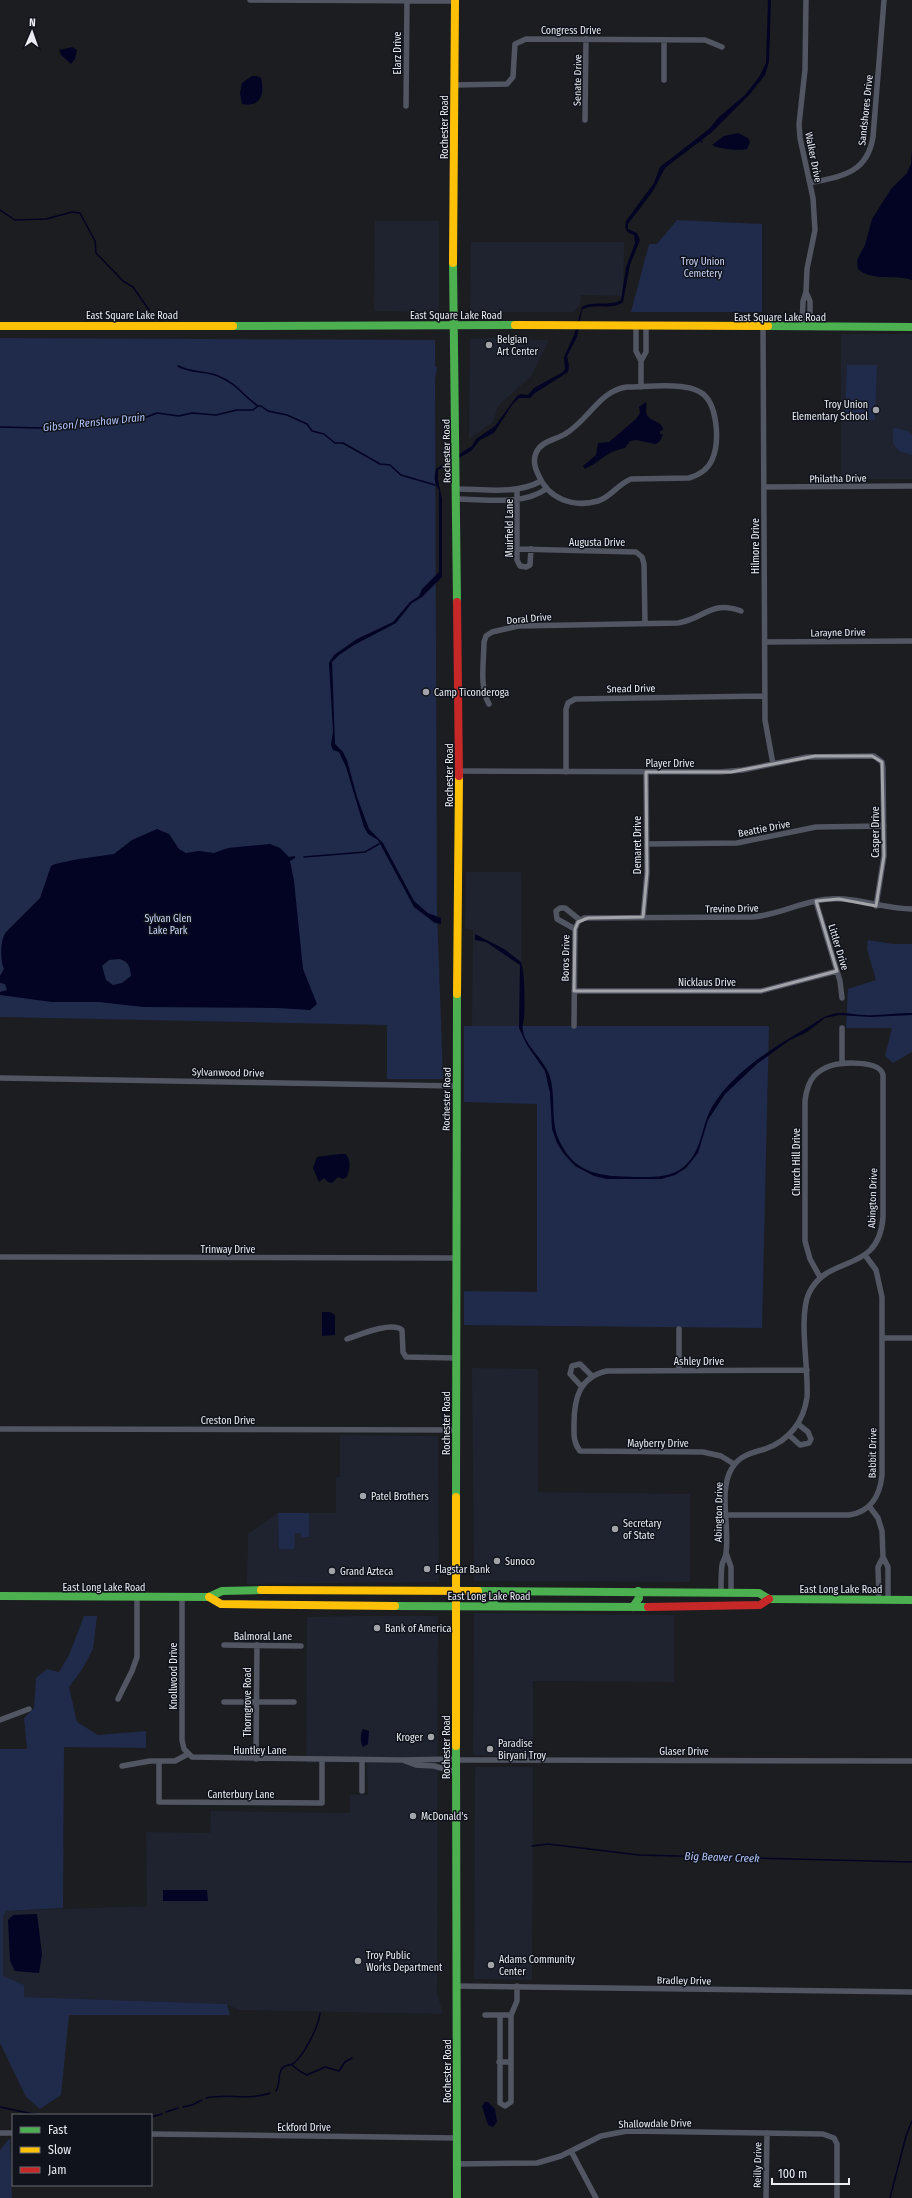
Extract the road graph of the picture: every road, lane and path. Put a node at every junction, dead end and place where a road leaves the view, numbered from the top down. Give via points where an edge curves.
1 (250, 0) edge
2 (322, 0) edge
3 (455, 0) edge
4 (806, 0) edge
5 (884, 0) edge
6 (407, 1) edge
7 (586, 39) junction
8 (664, 40) junction
9 (722, 47) dead end
10 (664, 80) dead end
11 (455, 85) junction
12 (406, 106) dead end
13 (585, 120) dead end
14 (810, 183) junction
15 (0, 326) edge
16 (453, 326) junction
17 (636, 326) junction
18 (646, 326) junction
19 (806, 326) junction
20 (763, 327) junction
21 (912, 327) edge
22 (641, 361) junction
23 (641, 387) junction
24 (541, 481) junction
25 (912, 486) edge
26 (764, 487) junction
27 (456, 489) junction
28 (518, 489) junction
29 (546, 489) junction
30 (457, 499) junction
31 (518, 499) junction
32 (517, 549) junction
33 (531, 549) junction
34 (741, 611) dead end
35 (645, 624) junction
36 (912, 641) edge
37 (765, 642) junction
38 (765, 696) junction
39 (489, 704) dead end
40 (879, 758) joint
41 (773, 764) junction
42 (459, 771) junction
43 (566, 772) junction
44 (646, 772) junction
45 (884, 826) junction
46 (647, 844) junction
47 (816, 902) junction
48 (876, 906) junction
49 (912, 909) edge
50 (643, 918) junction
51 (580, 920) junction
52 (575, 928) junction
53 (837, 971) junction
54 (574, 991) junction
55 (842, 998) dead end
56 (574, 1026) dead end
57 (842, 1028) dead end
58 (842, 1064) junction
59 (0, 1078) edge
60 (456, 1086) junction
61 (865, 1255) junction
62 (0, 1257) edge
63 (456, 1258) junction
64 (820, 1277) junction
65 (679, 1329) dead end
66 (882, 1338) junction
67 (912, 1338) edge
68 (347, 1339) dead end
69 (456, 1358) junction
70 (679, 1370) junction
71 (807, 1370) junction
72 (592, 1376) junction
73 (581, 1386) junction
74 (798, 1424) junction
75 (0, 1429) edge
76 (456, 1430) junction
77 (789, 1435) junction
78 (580, 1451) joint
79 (734, 1464) junction
80 (869, 1506) junction
81 (726, 1515) junction
82 (726, 1553) junction
83 (883, 1557) junction
84 (266, 1590) junction
85 (422, 1591) junction
86 (456, 1591) junction
87 (495, 1591) junction
88 (638, 1591) junction
89 (668, 1591) junction
90 (721, 1592) junction
91 (731, 1593) junction
92 (745, 1593) junction
93 (0, 1596) edge
94 (137, 1597) junction
95 (182, 1597) junction
96 (209, 1597) junction
97 (769, 1599) junction
98 (879, 1600) junction
99 (888, 1600) junction
100 (912, 1600) edge
101 (260, 1605) junction
102 (742, 1605) junction
103 (417, 1606) junction
104 (456, 1606) junction
105 (496, 1606) junction
106 (633, 1607) junction
107 (665, 1607) junction
108 (224, 1645) dead end
109 (257, 1645) junction
110 (301, 1646) dead end
111 (118, 1699) dead end
112 (224, 1702) dead end
113 (256, 1702) junction
114 (294, 1702) dead end
115 (29, 1709) dead end
116 (0, 1720) edge
117 (188, 1754) junction
118 (256, 1759) junction
119 (322, 1759) junction
120 (456, 1759) junction
121 (362, 1760) junction
122 (402, 1760) junction
123 (159, 1761) junction
124 (912, 1761) edge
125 (122, 1766) dead end
126 (456, 1772) junction
127 (362, 1791) dead end
128 (456, 1986) junction
129 (517, 1986) junction
130 (912, 1992) edge
131 (485, 2015) dead end
132 (500, 2015) junction
133 (511, 2015) junction
134 (499, 2062) junction
135 (511, 2062) junction
136 (0, 2133) edge
137 (12, 2133) edge
138 (767, 2133) junction
139 (152, 2134) edge
140 (458, 2138) junction
141 (571, 2151) junction
142 (457, 2164) junction
143 (457, 2198) edge
144 (596, 2198) edge
145 (766, 2198) edge
146 (836, 2198) edge

1 - 2 street
2 - 6 street
3 - 6 street
3 - 11 main road, Rochester Road
4 - 14 street, Walker Drive via 805,70 799,124
5 - 14 street, Sandshores Drive via 873,137 869,153 862,164 849,173
6 - 12 street, Elarz Drive
7 - 8 street, Congress Drive
7 - 11 street, Congress Drive via 523,39 514,47 513,76 507,84
7 - 13 street, Senate Drive
8 - 9 street, Congress Drive via 705,40
8 - 10 street
11 - 16 main road, Rochester Road
14 - 19 street, Walker Drive via 816,230 807,269 806,292 810,301
15 - 16 main road, East Square Lake Road
16 - 17 main road, East Square Lake Road
16 - 27 main road, Rochester Road
17 - 18 main road, East Square Lake Road
17 - 22 street via 636,351
18 - 20 main road, East Square Lake Road
18 - 22 street via 646,352
19 - 20 main road, East Square Lake Road
19 - 21 main road, East Square Lake Road
20 - 26 street, Hilmore Drive
22 - 23 street
23 - 24 street via 623,388 610,393 575,427 541,446 534,458
23 - 29 street via 687,387 701,392 707,398 715,420 714,452 709,465 689,478 631,479 622,483 605,498 594,502 566,501
24 - 28 street
24 - 29 street
25 - 26 street, Philatha Drive
26 - 37 street, Hilmore Drive
27 - 28 street
27 - 30 main road, Rochester Road
28 - 31 street, Muirfield Lane
29 - 31 street via 530,498
30 - 31 street
30 - 42 main road, Rochester Road
31 - 32 street, Muirfield Lane
32 - 33 street, Augusta Drive
32 - 33 street, Muirfield Lane via 520,566 526,567 530,565
33 - 35 street, Augusta Drive via 571,552 630,551 640,554 644,564
34 - 35 street, Doral Drive via 723,606 685,621
35 - 39 street, Doral Drive via 524,625 489,634 484,642 484,685
36 - 37 street, Larayne Drive
37 - 38 street, Hilmore Drive
38 - 41 street, Hilmore Drive via 766,731
38 - 43 street, Snead Drive via 575,699 568,703 566,709
40 - 41 street, Player Drive via 815,756
40 - 45 street, Casper Drive via 883,768
41 - 44 street, Player Drive via 726,772
42 - 43 street, Player Drive
42 - 60 main road, Rochester Road
43 - 44 street, Player Drive
44 - 46 street, Demaret Drive
45 - 46 street, Beattie Drive via 816,827 737,843
45 - 48 street, Casper Drive via 884,863
46 - 50 street, Demaret Drive
47 - 48 street, Trevino Drive via 839,899
47 - 50 street, Trevino Drive via 775,914 753,917
47 - 53 street, Littler Drive
48 - 49 street, Trevino Drive
50 - 51 street, Trevino Drive
51 - 52 street
51 - 52 street via 565,908 556,911 557,919
52 - 54 street, Boros Drive
53 - 54 street, Nicklaus Drive via 761,991
53 - 55 street, Littler Drive
54 - 56 street, Boros Drive
57 - 58 street
58 - 61 street, Abington Drive via 874,1065 883,1075 882,1222 878,1238
58 - 64 street, Church Hill Drive via 829,1066 818,1073 809,1084 806,1096 805,1241 810,1259
59 - 60 street, Sylvanwood Drive
60 - 63 main road, Rochester Road
61 - 64 street, Abington Drive
61 - 66 street, Babbit Drive via 876,1270 881,1286
62 - 63 street, Trinway Drive
63 - 69 main road, Rochester Road
64 - 71 street, Abington Drive via 811,1290 806,1304
65 - 70 street
66 - 67 street
66 - 80 street, Babbit Drive via 881,1481 878,1496
68 - 69 street via 378,1329 396,1327 402,1330 403,1352 406,1356
69 - 76 main road, Rochester Road
70 - 71 street, Ashley Drive
70 - 72 street, Ashley Drive via 612,1370
71 - 74 street, Abington Drive via 806,1403
72 - 73 street, Ashley Drive
72 - 73 street via 580,1364 572,1366 570,1374
73 - 78 street, Ashley Drive via 574,1409 574,1440
74 - 77 street, Abington Drive
74 - 77 street via 810,1434 809,1443 800,1445
75 - 76 street, Creston Drive
76 - 86 main road, Rochester Road
77 - 79 street, Abington Drive via 770,1447 745,1455
78 - 79 street, Mayberry Drive via 708,1453 721,1456
79 - 81 street, Abington Drive via 727,1480
80 - 81 street via 859,1512 843,1516
80 - 83 street via 881,1524
81 - 82 street, Abington Drive
82 - 90 street, Abington Drive via 722,1567
82 - 91 street, Abington Drive via 731,1567
83 - 98 street via 878,1567
83 - 99 street via 888,1567
84 - 85 main road, East Long Lake Road
84 - 96 main road, East Long Lake Road via 222,1591
84 - 101 main road via 260,1595
85 - 86 main road, East Long Lake Road
85 - 103 main road via 423,1599
86 - 87 main road, East Long Lake Road
86 - 104 main road, Rochester Road
87 - 88 main road, East Long Lake Road
87 - 105 main road via 492,1600
88 - 89 main road, East Long Lake Road
88 - 106 main road via 639,1598
89 - 90 main road, East Long Lake Road
89 - 107 main road via 663,1600
90 - 91 main road, East Long Lake Road
91 - 92 main road, East Long Lake Road
92 - 97 main road, East Long Lake Road via 759,1593
92 - 102 main road via 746,1601
93 - 94 main road, East Long Lake Road
94 - 95 main road, East Long Lake Road
94 - 111 street via 137,1657
95 - 96 main road, East Long Lake Road
95 - 117 street, Knollwood Drive via 182,1740
96 - 101 main road, East Long Lake Road via 221,1604
97 - 98 main road, East Long Lake Road
97 - 102 main road, East Long Lake Road via 760,1605
98 - 99 main road, East Long Lake Road
99 - 100 main road, East Long Lake Road
101 - 103 main road, East Long Lake Road
102 - 107 main road, East Long Lake Road
103 - 104 main road, East Long Lake Road
104 - 105 main road, East Long Lake Road
104 - 120 main road, Rochester Road
105 - 106 main road, East Long Lake Road
106 - 107 main road, East Long Lake Road
108 - 109 street, Balmoral Lane
109 - 110 street, Balmoral Lane
109 - 113 street, Thorngrove Road
112 - 113 street
113 - 114 street
113 - 118 street, Thorngrove Road
115 - 116 street
117 - 118 street, Huntley Lane via 198,1759
117 - 123 street via 179,1760
118 - 119 street, Huntley Lane
119 - 121 street, Huntley Lane
119 - 123 street, Canterbury Lane via 322,1803 159,1802
120 - 122 street, Huntley Lane
120 - 124 street, Glaser Drive
120 - 126 main road, Rochester Road
121 - 122 street, Huntley Lane
121 - 127 street
122 - 126 street, Huntley Lane
123 - 125 street
126 - 128 main road, Rochester Road
128 - 129 street, Bradley Drive
128 - 140 main road, Rochester Road
129 - 130 street, Bradley Drive
129 - 133 street via 517,2001
131 - 132 street
132 - 133 street
132 - 134 street
133 - 135 street
134 - 135 street
134 - 135 street via 500,2103 504,2106 511,2102
136 - 137 street
138 - 141 street, Shallowdale Drive via 627,2131 597,2138
138 - 145 street, Reilly Drive
138 - 146 street, Shallowdale Drive via 823,2134 834,2138 837,2147
139 - 140 street, Eckford Drive
140 - 142 main road, Rochester Road
141 - 142 street, Shallowdale Drive via 551,2160 529,2164
141 - 144 street
142 - 143 main road, Rochester Road

